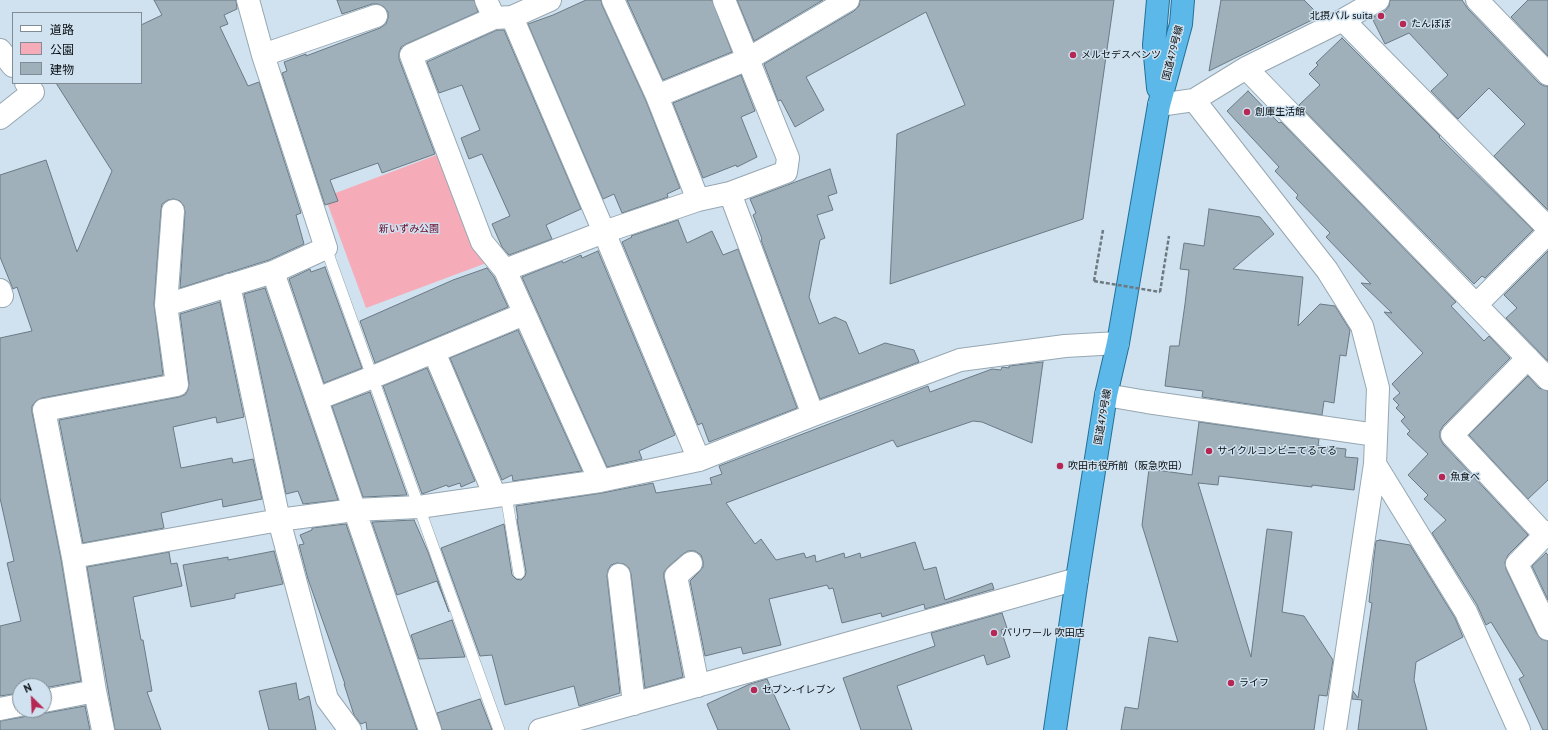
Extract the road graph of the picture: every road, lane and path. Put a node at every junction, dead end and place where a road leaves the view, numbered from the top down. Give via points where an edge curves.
1 (248, 0) edge
2 (550, 0) edge
3 (613, 0) edge
4 (724, 0) edge
5 (848, 0) edge
6 (1158, 0) edge
7 (1183, 0) edge
8 (1186, 0) edge
9 (1378, 0) edge
10 (1477, 0) edge
11 (497, 12) edge
12 (376, 16) dead end
13 (1343, 20) junction
14 (1181, 24) junction
15 (0, 50) edge
16 (263, 55) junction
17 (748, 59) junction
18 (12, 65) edge
19 (1246, 68) junction
20 (1548, 74) edge
21 (27, 84) edge
22 (657, 96) junction
23 (1194, 100) junction
24 (1159, 105) junction
25 (0, 118) edge
26 (730, 193) junction
27 (698, 200) junction
28 (173, 211) dead end
29 (1548, 228) edge
30 (1103, 230) dead end
31 (604, 232) junction
32 (1548, 233) edge
33 (1169, 236) dead end
34 (326, 248) junction
35 (505, 270) junction
36 (273, 272) junction
37 (229, 285) junction
38 (166, 305) junction
39 (1476, 305) junction
40 (524, 314) junction
41 (1118, 343) junction
42 (434, 352) junction
43 (1528, 358) junction
44 (373, 377) junction
45 (1548, 379) edge
46 (1106, 395) junction
47 (317, 399) junction
48 (813, 415) junction
49 (1376, 435) junction
50 (699, 460) junction
51 (1375, 464) junction
52 (600, 481) junction
53 (501, 495) junction
54 (419, 507) junction
55 (354, 510) junction
56 (279, 520) junction
57 (1546, 534) edge
58 (73, 556) junction
59 (691, 563) dead end
60 (519, 573) dead end
61 (619, 575) dead end
62 (1077, 579) junction
63 (1548, 629) edge
64 (698, 686) junction
65 (95, 691) junction
66 (52, 699) edge
67 (634, 704) junction
68 (12, 707) edge
69 (0, 709) edge
70 (103, 730) edge
71 (350, 730) edge
72 (430, 730) edge
73 (499, 730) edge
74 (540, 730) edge
75 (1055, 730) edge
76 (1335, 730) edge
77 (1519, 730) edge

1 - 16 street
2 - 11 street
3 - 22 street
4 - 17 street
5 - 17 street
6 - 24 highway, 国道479号線 via 1154,45
7 - 14 highway, 国道479号線
8 - 14 highway
9 - 13 street
10 - 20 street
11 - 31 street
11 - 35 street via 411,55 482,242
12 - 16 street
13 - 19 street
13 - 29 street
14 - 24 highway, 国道479号線
15 - 18 street
16 - 34 street
17 - 22 street
17 - 26 street via 788,158 786,172
19 - 23 street
19 - 39 street
21 - 25 street via 34,92
22 - 27 street
23 - 24 street
23 - 49 street via 1327,270 1362,326 1378,388
24 - 41 highway, 国道479号線
26 - 27 street
26 - 48 street
27 - 31 street
28 - 38 street
30 - 33 path, bridge via 1094,281 1160,292
31 - 35 street
31 - 50 street
32 - 39 street
34 - 36 street
34 - 44 lane
35 - 40 street
36 - 37 street
36 - 47 street
37 - 38 street
37 - 56 street
38 - 58 street via 177,385 44,410
39 - 43 street
40 - 42 street
40 - 52 street
41 - 46 highway, 国道479号線
41 - 48 street via 1065,346 960,360
42 - 44 street
42 - 53 street
43 - 45 street
43 - 57 street via 1452,435
44 - 47 street
44 - 54 lane
46 - 49 street
46 - 62 highway, 国道479号線
47 - 55 street
48 - 50 street
49 - 51 street
50 - 52 street
51 - 76 street
51 - 77 street via 1466,612
52 - 53 street
53 - 54 street
53 - 60 lane
54 - 55 street
54 - 73 lane
55 - 56 street
55 - 72 street
56 - 58 street
56 - 71 street via 327,699
57 - 63 street via 1517,564
58 - 65 street
59 - 64 street via 676,576
61 - 67 street
62 - 64 street
62 - 75 highway, 国道479号線
64 - 67 street
65 - 66 street
65 - 70 street
67 - 74 street
68 - 69 street

